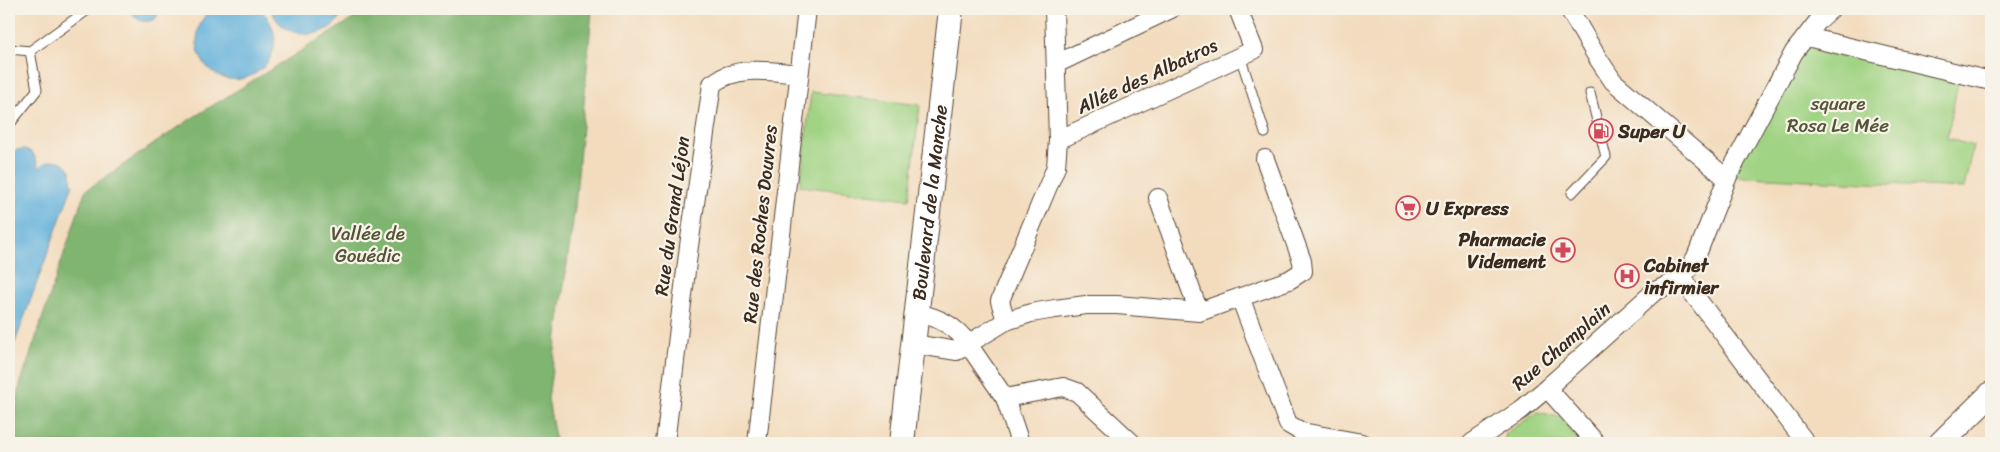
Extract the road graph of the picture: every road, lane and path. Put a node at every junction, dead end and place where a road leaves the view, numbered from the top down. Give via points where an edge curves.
1 (89, 9) edge
2 (807, 9) edge
3 (951, 9) edge
4 (1054, 9) edge
5 (1171, 9) edge
6 (1238, 9) edge
7 (1569, 9) edge
8 (1831, 9) edge
9 (1807, 37) junction
10 (9, 49) edge
11 (30, 51) junction
12 (1247, 53) junction
13 (1056, 64) junction
14 (798, 74) junction
15 (1991, 81) edge
16 (1590, 93) dead end
17 (9, 126) edge
18 (1265, 133) dead end
19 (1058, 140) junction
20 (1265, 159) dead end
21 (1727, 180) junction
22 (1572, 193) dead end
23 (1158, 198) dead end
24 (1682, 279) junction
25 (1240, 297) junction
26 (1199, 312) junction
27 (917, 313) junction
28 (1006, 322) junction
29 (913, 344) junction
30 (968, 344) junction
31 (1547, 388) junction
32 (1991, 394) edge
33 (1005, 398) junction
34 (1501, 422) junction
35 (665, 443) edge
36 (757, 443) edge
37 (902, 443) edge
38 (1020, 443) edge
39 (1132, 443) edge
40 (1362, 443) edge
41 (1472, 443) edge
42 (1496, 443) edge
43 (1596, 443) edge
44 (1806, 443) edge
45 (1941, 443) edge

1 - 11 lane
2 - 14 street, Rue des Roches Douvres
3 - 27 street, Boulevard de la Manche
4 - 13 street
5 - 13 street
6 - 12 street
7 - 21 street via 1613,81
8 - 9 street
9 - 15 street
9 - 21 street via 1794,52
10 - 11 lane
11 - 17 lane via 37,90
12 - 18 lane
12 - 19 street, Allée des Albatros
13 - 19 street
14 - 35 street, Rue du Grand Léjon via 742,71 722,76 712,84
14 - 36 street, Rue des Roches Douvres
16 - 22 lane via 1606,157
19 - 28 street via 1056,167 1000,301
20 - 25 street via 1303,271 1289,280
21 - 24 street via 1696,258
23 - 26 street
24 - 31 street, Rue Champlain via 1655,291
24 - 44 street
25 - 26 street
25 - 40 street via 1288,424 1302,432
26 - 28 street via 1086,304 1031,313
27 - 29 street, Boulevard de la Manche
27 - 30 street via 944,322 962,335
28 - 30 street
29 - 30 street via 957,351
29 - 37 street, Boulevard de la Manche
30 - 33 street
31 - 34 street, Rue Champlain
31 - 43 street
32 - 45 street
33 - 38 street
33 - 39 street via 1063,388 1077,392
34 - 41 street, Rue Champlain
34 - 42 street

